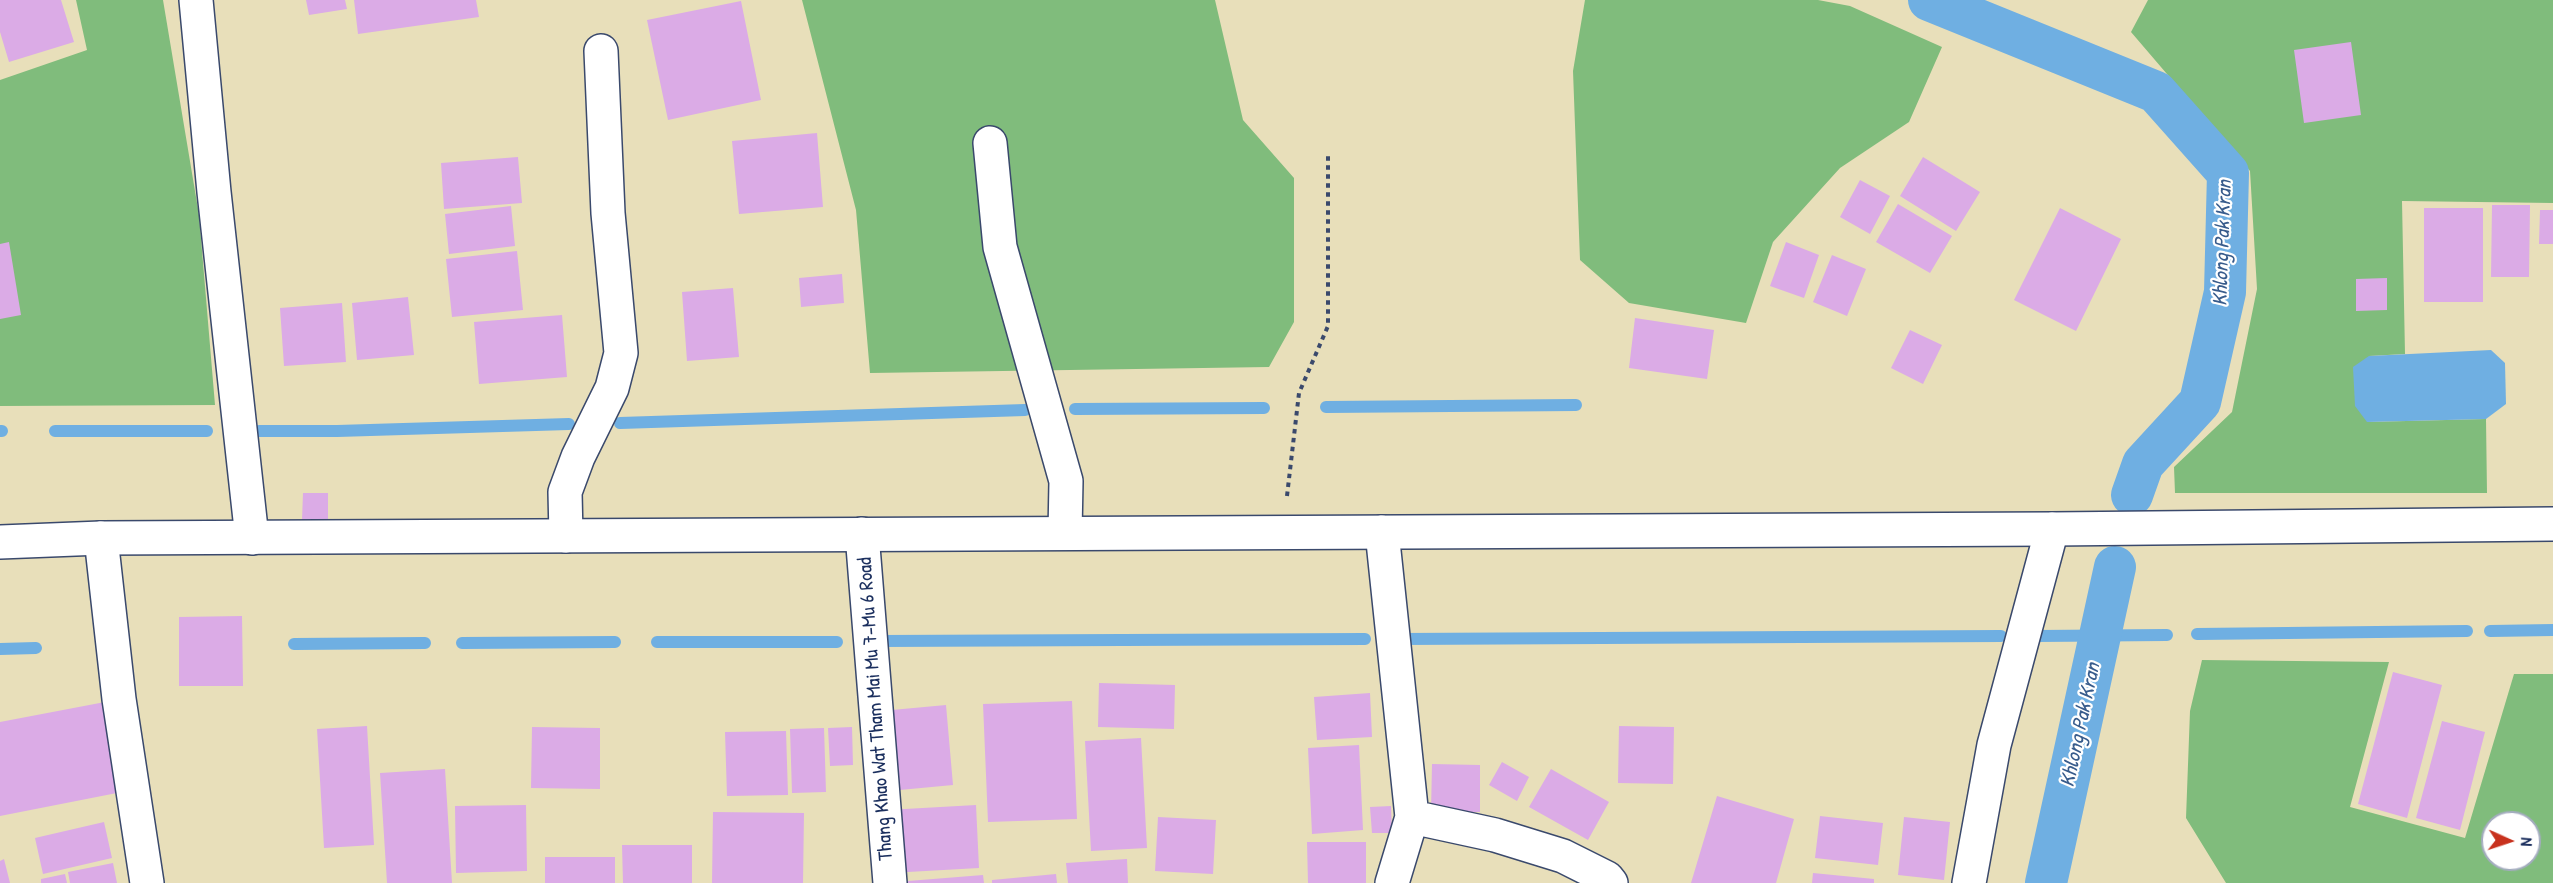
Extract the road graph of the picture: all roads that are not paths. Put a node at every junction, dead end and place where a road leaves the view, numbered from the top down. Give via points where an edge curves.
1 (196, 0) edge
2 (601, 51) dead end
3 (990, 142) dead end
4 (2553, 524) edge
5 (2052, 529) junction
6 (1382, 532) junction
7 (1065, 533) junction
8 (862, 534) junction
9 (566, 536) junction
10 (101, 538) junction
11 (252, 538) junction
12 (0, 542) edge
13 (1412, 817) junction
14 (147, 883) edge
15 (890, 883) edge
16 (1392, 883) edge
17 (1611, 883) edge
18 (1970, 883) edge

1 - 11 street
2 - 9 street via 608,213 621,353 612,388 565,492
3 - 7 street via 1000,247 1066,481
4 - 5 street
5 - 6 street
5 - 18 street via 1994,745
6 - 7 street
6 - 13 street
7 - 8 street
8 - 9 street
8 - 15 street, Thang Khao Wat Tham Mai Mu 7-Mu 6 Road
9 - 11 street
10 - 11 street
10 - 12 street
10 - 14 street via 119,699
13 - 16 street
13 - 17 street via 1563,856

